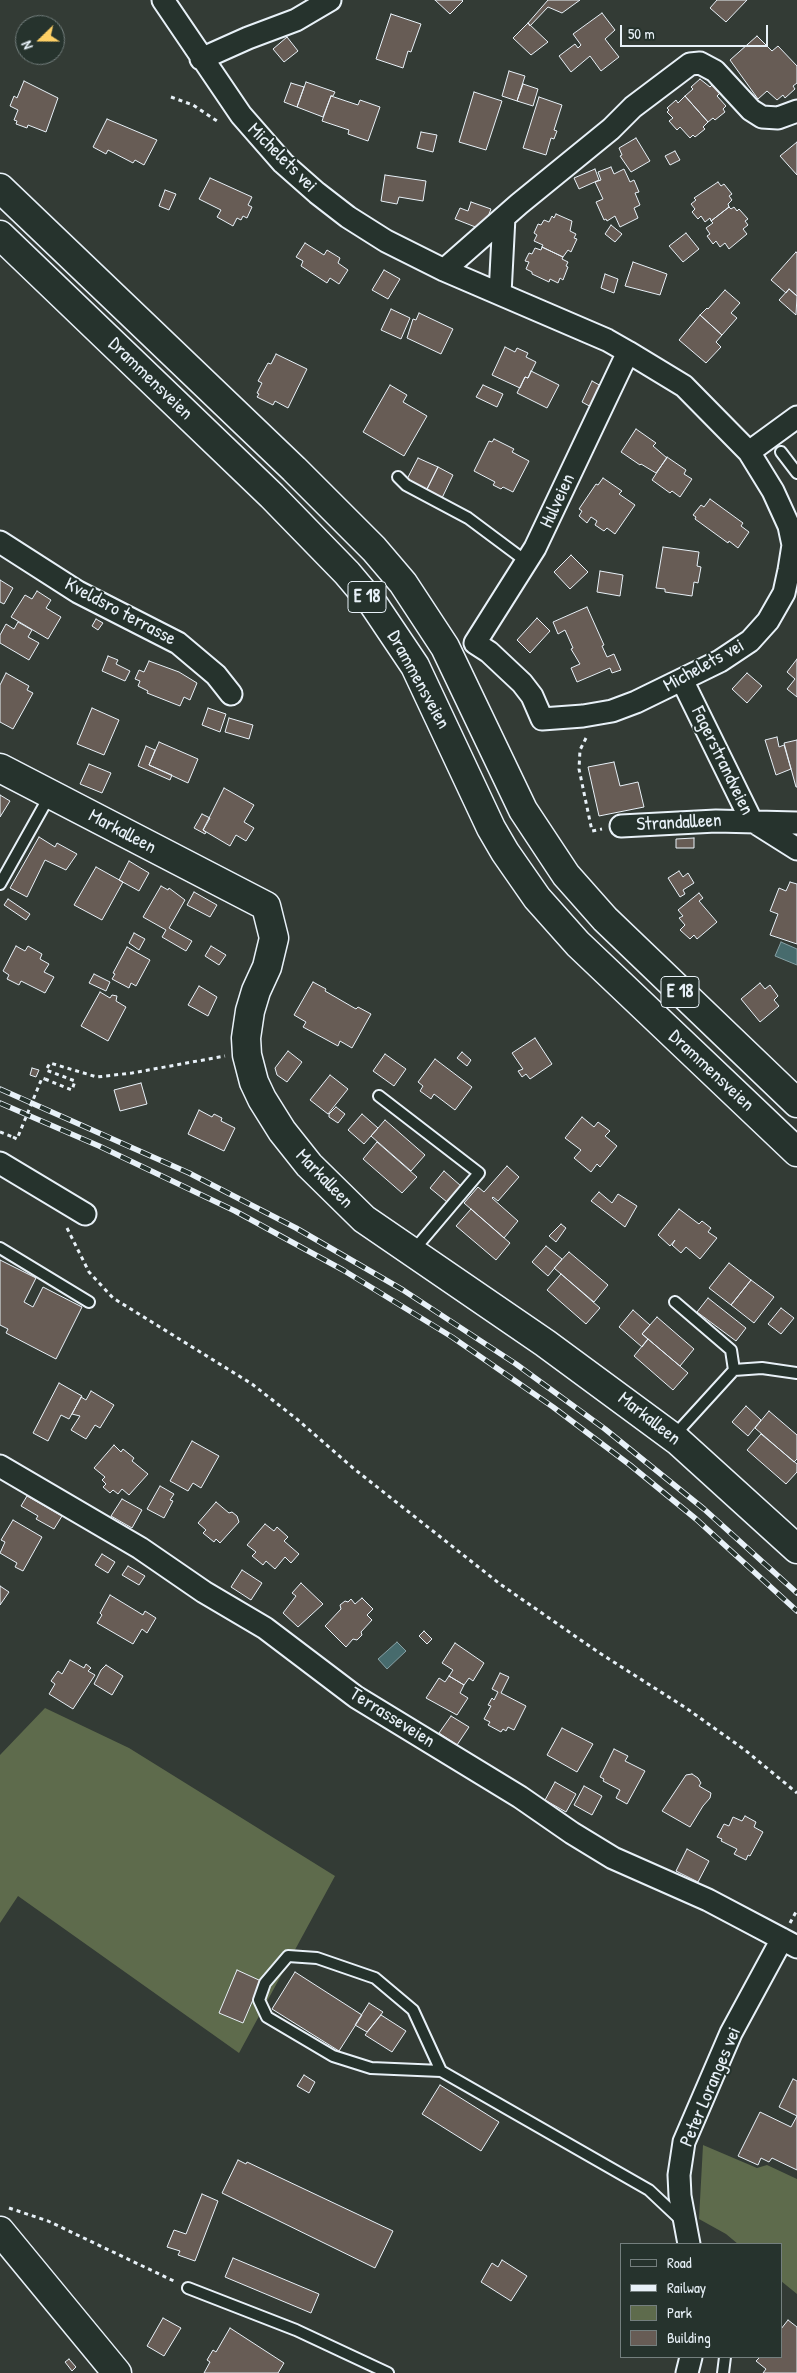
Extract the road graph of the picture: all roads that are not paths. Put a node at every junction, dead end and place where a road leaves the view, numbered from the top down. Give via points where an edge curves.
1 (162, 0) edge
2 (330, 0) edge
3 (201, 59) junction
4 (797, 111) edge
5 (0, 188) edge
6 (504, 217) junction
7 (0, 235) edge
8 (444, 270) junction
9 (500, 294) junction
10 (628, 352) junction
11 (797, 417) edge
12 (749, 452) junction
13 (781, 452) dead end
14 (797, 473) edge
15 (398, 477) dead end
16 (0, 542) edge
17 (795, 544) edge
18 (527, 562) junction
19 (682, 680) junction
20 (231, 694) dead end
21 (542, 719) joint
22 (0, 768) edge
23 (50, 795) junction
24 (750, 820) junction
25 (797, 823) edge
26 (621, 826) road end
27 (797, 849) edge
28 (0, 884) edge
29 (379, 1096) dead end
30 (797, 1102) edge
31 (797, 1152) edge
32 (0, 1163) edge
33 (85, 1214) dead end
34 (0, 1248) edge
35 (412, 1253) junction
36 (89, 1302) dead end
37 (675, 1302) dead end
38 (734, 1370) junction
39 (797, 1373) edge
40 (678, 1441) junction
41 (0, 1466) edge
42 (797, 1550) edge
43 (790, 1943) edge
44 (441, 2071) junction
45 (4, 2219) edge
46 (684, 2224) junction
47 (690, 2243) edge
48 (188, 2288) road end
49 (691, 2358) edge
50 (725, 2358) edge
51 (117, 2373) edge
52 (388, 2373) edge
53 (687, 2373) edge
54 (723, 2373) edge

1 - 3 street, Michelets vei
2 - 3 street via 296,20
3 - 8 street, Michelets vei via 240,115 283,163 325,199 386,241
4 - 6 street via 778,118 762,117 751,110 715,71 700,63 690,64 633,107 610,130
5 - 30 main road, Drammensveien / E 18 via 374,549 403,583 446,647 523,810 566,875 605,919
6 - 8 street
6 - 9 street
7 - 31 main road, Drammensveien / E 18 via 272,496 347,573 386,621 415,666 482,810 505,852 537,898 585,951
8 - 9 street, Michelets vei
9 - 10 street, Michelets vei
10 - 12 street, Michelets vei via 684,386
10 - 18 street, Hulveien
11 - 12 street
12 - 17 street, Michelets vei via 773,491
13 - 14 lane
15 - 18 lane via 406,485 468,518
16 - 20 street, Kveldsro terrasse via 78,592 178,643 216,675
17 - 19 street, Michelets vei via 784,593 768,621 750,641
18 - 21 street, Hulveien via 475,643 522,683
19 - 21 street, Michelets vei via 612,711
19 - 24 street, Fagerstrandveien
22 - 23 main road, Markalleen
23 - 28 lane
23 - 35 main road, Markalleen via 266,906 274,938 239,1055 282,1131 309,1165 364,1219
24 - 25 street, Strandalleen
24 - 26 street, Strandalleen
24 - 27 street, Fagerstrandveien
29 - 35 lane via 479,1173
32 - 33 street
34 - 36 lane
35 - 40 main road, Markalleen via 553,1348
37 - 38 lane via 731,1350
38 - 39 lane via 762,1368
38 - 40 lane via 682,1426
40 - 42 main road, Markalleen
41 - 43 street, Terrasseveien via 140,1548 264,1628 356,1697 520,1797 612,1858 708,1900
43 - 46 street, Peter Loranges vei via 732,2033 684,2142 679,2175
44 - 44 lane via 413,2010 375,1978 317,1958 288,1956 265,1983 259,2000 267,2017 333,2056 371,2068
44 - 46 lane via 649,2190
45 - 51 main road
46 - 47 street, Peter Loranges vei
48 - 52 lane via 296,2330
49 - 53 street
50 - 54 lane

